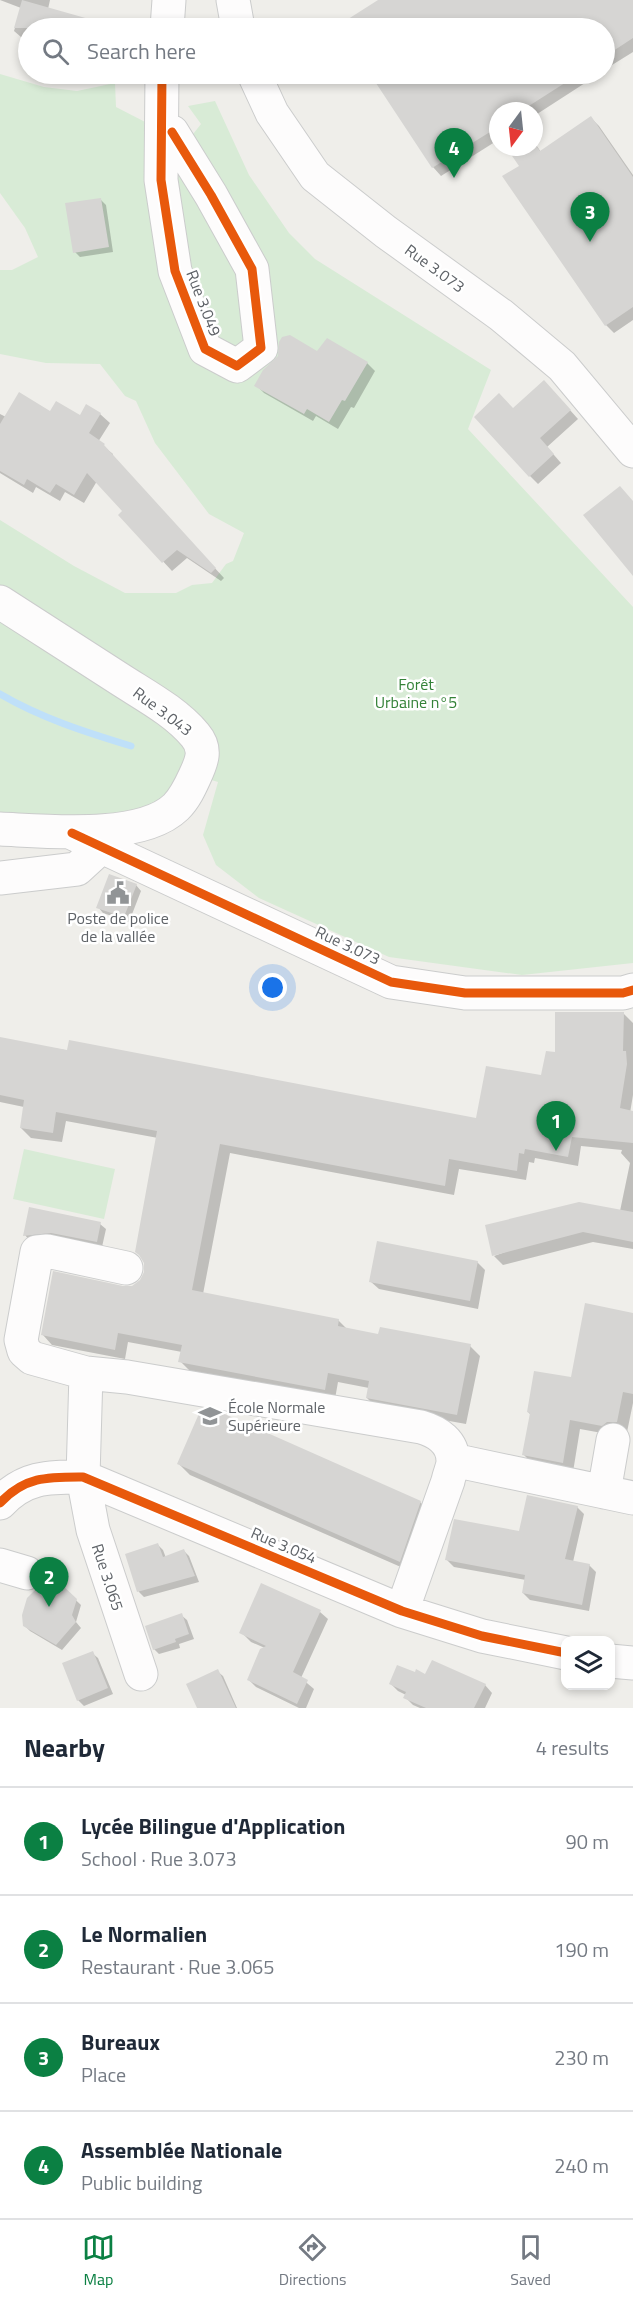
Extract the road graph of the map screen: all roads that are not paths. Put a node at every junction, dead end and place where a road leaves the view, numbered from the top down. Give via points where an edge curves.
1 (169, 0) edge
2 (233, 0) edge
3 (168, 18) edge
4 (236, 18) edge
5 (162, 84) edge
6 (259, 84) edge
7 (172, 132) dead end
8 (633, 451) edge
9 (0, 602) edge
10 (0, 829) edge
11 (72, 833) junction
12 (101, 846) junction
13 (0, 878) edge
14 (633, 990) edge
15 (126, 1268) dead end
16 (86, 1373) junction
17 (613, 1440) dead end
18 (453, 1460) junction
19 (83, 1477) junction
20 (618, 1495) edge
21 (0, 1503) edge
22 (402, 1611) junction
23 (561, 1652) edge
24 (615, 1661) edge
25 (633, 1663) edge
26 (141, 1674) dead end

1 - 3 street
2 - 4 street
5 - 7 street, Rue 3.049 via 160,180 175,271 205,349 237,366 261,348 252,269
6 - 8 street, Rue 3.073 via 272,113 315,176 501,315 562,366
9 - 11 street, Rue 3.043 via 160,705 201,743 202,764 175,808 124,829
10 - 11 street, Rue 3.043
11 - 12 street, Rue 3.073
12 - 13 street via 77,869
12 - 14 street, Rue 3.073 via 391,982 465,993
15 - 16 street via 37,1252 21,1340 24,1351 32,1358
16 - 18 street via 422,1427 445,1439
16 - 19 street, Rue 3.065
17 - 20 street
18 - 20 street
18 - 22 street
19 - 21 street, Rue 3.054 via 47,1477 20,1485
19 - 22 street, Rue 3.054
19 - 26 street, Rue 3.065 via 93,1530
22 - 23 street, Rue 3.054 via 482,1636
24 - 25 street

